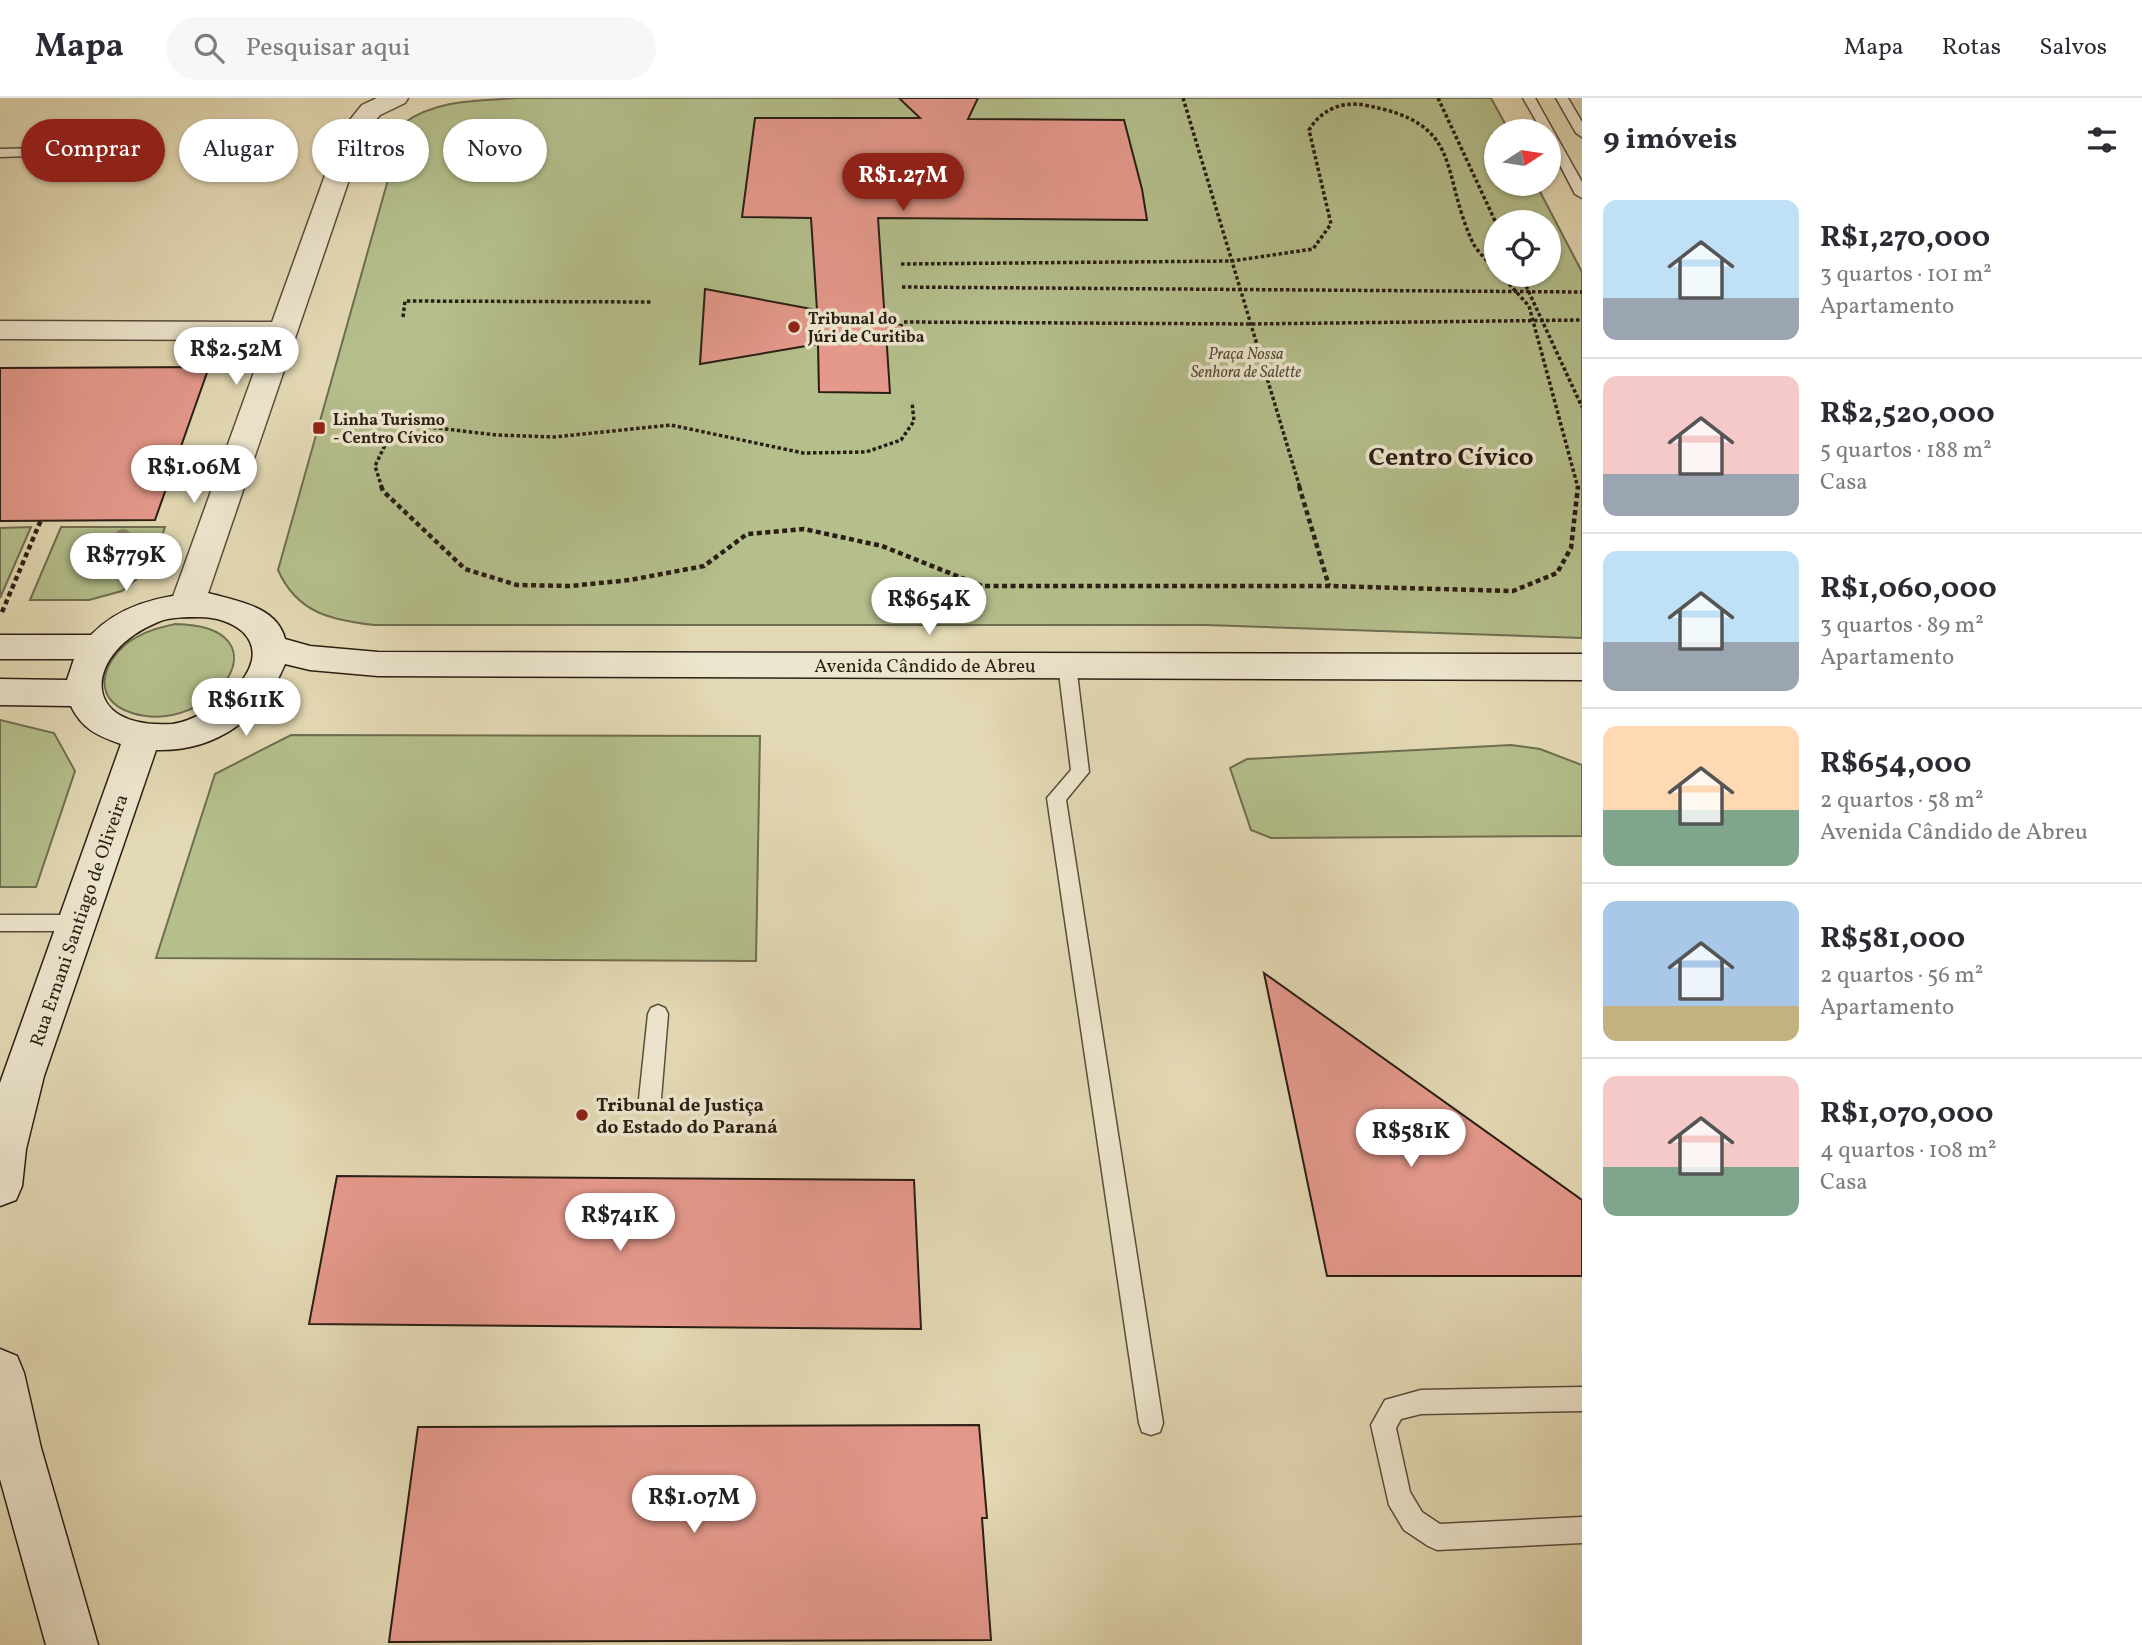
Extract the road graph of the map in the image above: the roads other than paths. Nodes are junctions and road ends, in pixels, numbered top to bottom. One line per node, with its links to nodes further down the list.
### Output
1 (1530, 98): 4 (lane)
2 (1562, 98): 5 (lane)
3 (386, 99): 13 (main road)
4 (1541, 119)
5 (1582, 133)
6 (21, 152): 7 (lane)
7 (0, 153)
8 (1561, 156): 9 (lane)
9 (1567, 167): 10 (lane); 11 (lane)
10 (1582, 170)
11 (1582, 194)
12 (0, 330): 13 (main road)
13 (283, 331): 14 (main road)
14 (187, 605): 16 (main road); 17 (main road)
15 (0, 647): 16 (main road)
16 (97, 647): 21 (main road)
17 (270, 648): 18 (main road, Avenida Cândido de Abreu); 22 (main road)
18 (1067, 665): 19 (main road, Avenida Cândido de Abreu); 32 (lane)
19 (1576, 669)
20 (0, 692): 21 (main road)
21 (82, 693): 22 (main road)
22 (142, 737): 24 (main road, Rua Ernani Santiago de Oliveira)
23 (0, 923): 24 (lane)
24 (76, 923): 26 (main road, Rua Ernani Santiago de Oliveira)
25 (658, 1014): 27 (lane)
26 (23, 1076): 28 (main road); 29 (main road, Rua Ernani Santiago de Oliveira)
27 (650, 1099)
28 (0, 1119)
29 (0, 1186)
30 (0, 1373): 33 (main road)
31 (1582, 1399): 34 (lane)
32 (1151, 1423)
33 (8, 1447): 35 (main road)
34 (1582, 1530)
35 (72, 1645)

